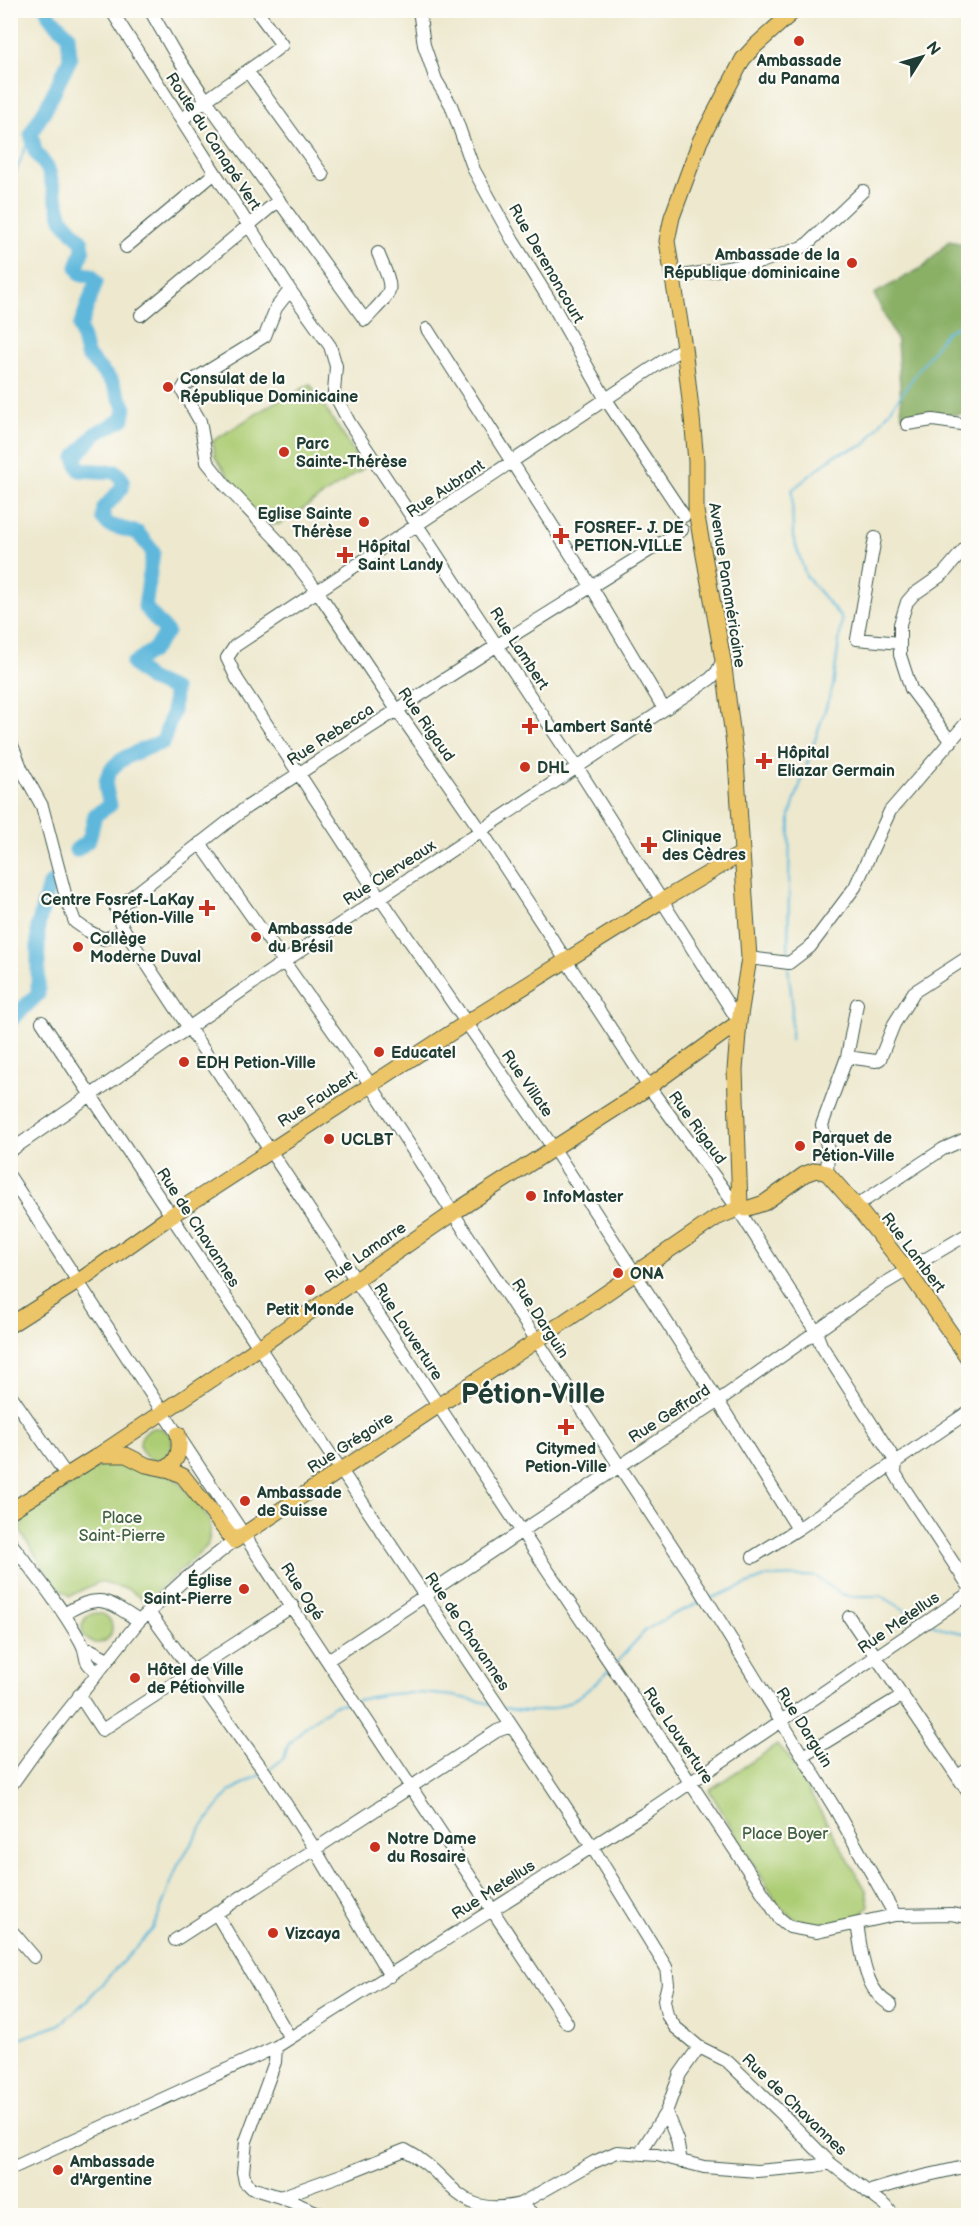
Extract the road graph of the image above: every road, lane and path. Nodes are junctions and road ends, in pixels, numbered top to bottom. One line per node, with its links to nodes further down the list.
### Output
1 (111, 10): 8 (street, Route du Canapé Vert)
2 (150, 10): 7 (street)
3 (256, 10): 6 (street)
4 (419, 10): 21 (street, Rue Derenoncourt)
5 (795, 10): 16 (main road, Avenue Panaméricaine)
6 (248, 72): 7 (street); 10 (street)
7 (206, 100): 8 (street); 12 (street)
8 (182, 120): 9 (street, Route du Canapé Vert)
9 (215, 173): 13 (street, Route du Canapé Vert); 14 (street)
10 (323, 175)
11 (863, 191): 16 (street)
12 (279, 200): 13 (street); 15 (street)
13 (248, 225): 17 (street, Route du Canapé Vert); 18 (street)
14 (126, 247)
15 (378, 253)
16 (672, 278): 20 (main road, Avenue Panaméricaine)
17 (290, 290): 26 (street, Rue Lambert); 32 (street, Rue Rigaud)
18 (141, 315)
19 (427, 329): 24 (street)
20 (684, 347): 21 (street, Rue Aubrant); 25 (main road, Avenue Panaméricaine)
21 (605, 398): 24 (street, Rue Aubrant); 25 (street, Rue Derenoncourt)
22 (907, 424): 23 (street)
23 (969, 424)
24 (512, 463): 26 (street, Rue Aubrant); 31 (street)
25 (690, 514): 27 (street); 28 (main road, Avenue Panaméricaine)
26 (418, 526): 32 (street, Rue Aubrant); 34 (street, Rue Lambert)
27 (682, 530): 28 (street); 31 (street, Rue Rebecca)
28 (700, 536): 36 (main road, Avenue Panaméricaine)
29 (875, 538): 33 (street)
30 (969, 545): 33 (street)
31 (591, 586): 34 (street, Rue Rebecca); 37 (street)
32 (318, 592): 35 (street, Rue Aubrant); 38 (street, Rue Rigaud)
33 (900, 643): 41 (street)
34 (496, 646): 38 (street, Rue Rebecca); 42 (street, Rue Lambert)
35 (227, 658): 43 (street, Rue Villate)
36 (723, 660): 37 (street, Rue Clerveaux); 46 (main road, Avenue Panaméricaine)
37 (664, 709): 42 (street, Rue Clerveaux)
38 (397, 710): 43 (street, Rue Rebecca); 44 (street, Rue Rigaud)
39 (969, 721): 41 (street)
40 (10, 740): 50 (street)
41 (951, 742): 51 (street)
42 (578, 767): 44 (street, Rue Clerveaux); 49 (street, Rue Lambert)
43 (299, 774): 45 (street, Rue Rebecca); 47 (street, Rue Villate)
44 (482, 832): 47 (street, Rue Clerveaux); 53 (street, Rue Rigaud)
45 (200, 843): 48 (street, Rue Rebecca); 54 (street, Rue Darguin)
46 (741, 854): 49 (main road, Rue Faubert); 51 (main road, Avenue Panaméricaine)
47 (380, 898): 54 (street, Rue Clerveaux); 58 (street, Rue Villate)
48 (126, 900): 50 (street, Rue Louverture)
49 (663, 900): 53 (main road, Rue Faubert); 57 (street, Rue Lambert)
50 (125, 931): 59 (street, Rue Louverture)
51 (749, 957): 57 (main road, Avenue Panaméricaine)
52 (969, 957): 60 (street)
53 (567, 961): 58 (main road, Rue Faubert); 62 (street, Rue Rigaud)
54 (284, 962): 59 (street, Rue Clerveaux); 61 (street, Rue Darguin)
55 (857, 1004): 60 (street)
56 (42, 1022): 63 (street, Rue de Chavannes)
57 (739, 1022): 62 (main road, Rue Lamarre); 71 (main road, Avenue Panaméricaine)
58 (466, 1023): 61 (main road, Rue Faubert); 65 (street, Rue Villate)
59 (188, 1028): 63 (street, Rue Clerveaux); 67 (street, Rue Louverture)
60 (847, 1057): 68 (street)
61 (371, 1085): 67 (main road, Rue Faubert); 72 (street, Rue Darguin)
62 (649, 1087): 65 (main road, Rue Lamarre); 71 (street, Rue Rigaud)
63 (91, 1094): 66 (street, Rue Clerveaux); 73 (street, Rue de Chavannes)
64 (969, 1137): 70 (street)
65 (554, 1149): 72 (main road, Rue Lamarre); 76 (street, Rue Villate)
66 (10, 1151)
67 (269, 1151): 73 (main road, Rue Faubert); 78 (street, Rue Louverture)
68 (826, 1173): 70 (main road, Rue Lambert); 71 (main road, Rue Grégoire)
69 (10, 1177): 77 (street, Rue Ogé)
70 (856, 1206): 75 (main road, Rue Lambert)
71 (740, 1209): 76 (main road, Rue Grégoire); 80 (street, Rue Rigaud)
72 (453, 1213): 78 (main road, Rue Lamarre); 81 (street, Rue Darguin)
73 (172, 1215): 77 (main road, Rue Faubert); 82 (street, Rue de Chavannes)
74 (969, 1234): 75 (street, Rue Geffrard)
75 (907, 1270): 80 (street, Rue Geffrard); 83 (main road, Rue Lambert)
76 (634, 1274): 81 (main road, Rue Grégoire); 85 (street, Rue Villate)
77 (79, 1281): 79 (main road, Rue Faubert); 87 (street, Rue Ogé)
78 (357, 1281): 82 (main road, Rue Lamarre); 86 (street, Rue Louverture)
79 (10, 1325)
80 (816, 1332): 85 (street, Rue Geffrard); 93 (street, Rue Rigaud)
81 (536, 1341): 86 (main road, Rue Grégoire); 94 (street, Rue Darguin)
82 (258, 1348): 87 (main road, Rue Lamarre); 96 (street, Rue de Chavannes)
83 (969, 1358)
84 (10, 1394): 97 (street)
85 (718, 1401): 94 (street, Rue Geffrard); 99 (street, Rue Villate)
86 (438, 1405): 96 (main road, Rue Grégoire); 100 (street, Rue Louverture)
87 (162, 1411): 89 (main road, Rue Lamarre); 90 (street, Rue Ogé)
88 (969, 1412): 93 (street)
89 (142, 1426): 91 (main road, Rue Lamarre); 92 (main road)
90 (178, 1434): 95 (main road); 101 (street, Rue Ogé)
91 (99, 1455): 92 (main road); 97 (main road, Rue Lamarre)
92 (135, 1459): 95 (main road)
93 (896, 1461): 99 (street); 104 (street, Rue Rigaud)
94 (619, 1466): 100 (street, Rue Geffrard); 120 (street, Rue Darguin)
95 (165, 1469): 101 (main road)
96 (340, 1470): 101 (main road, Rue Grégoire); 106 (street, Rue de Chavannes)
97 (67, 1476): 98 (main road, Rue Lamarre)
98 (10, 1511)
99 (798, 1529): 103 (street)
100 (522, 1532): 106 (street, Rue Geffrard); 124 (street, Rue Louverture)
101 (240, 1537): 107 (street, Rue Ogé); 108 (street, Rue Grégoire)
102 (10, 1542): 109 (street)
103 (753, 1557)
104 (969, 1585)
105 (969, 1594): 113 (street, Rue Metellus)
106 (424, 1596): 115 (street, Rue Geffrard); 121 (street, Rue de Chavannes)
107 (293, 1606): 115 (street, Rue Ogé); 116 (street)
108 (148, 1611): 111 (street, Rue Grégoire); 116 (street)
109 (64, 1614): 111 (street); 112 (street)
110 (849, 1617): 113 (street)
111 (139, 1621): 114 (street, Rue Grégoire)
112 (86, 1650): 114 (street); 117 (street)
113 (878, 1657): 119 (street); 120 (street, Rue Metellus)
114 (108, 1659): 117 (street, Rue Grégoire)
115 (328, 1660): 126 (street, Rue Ogé)
116 (191, 1670): 118 (street); 129 (street)
117 (98, 1672): 118 (street, Rue Grégoire)
118 (79, 1695): 125 (street, Rue Grégoire)
119 (903, 1695): 122 (street); 123 (street)
120 (782, 1721): 122 (street, Rue Darguin); 124 (street, Rue Metellus)
121 (511, 1726): 126 (street); 128 (street, Rue de Chavannes)
122 (803, 1756): 132 (street, Rue Darguin)
123 (963, 1772): 127 (street)
124 (692, 1782): 128 (street, Rue Metellus); 134 (street, Rue Louverture)
125 (10, 1787)
126 (411, 1787): 129 (street); 130 (street, Rue Ogé)
127 (969, 1792)
128 (591, 1845): 130 (street, Rue Metellus); 143 (street, Rue de Chavannes)
129 (315, 1849): 131 (street); 138 (street)
130 (492, 1910): 138 (street, Rue Metellus); 140 (street, Rue Ogé)
131 (216, 1913): 136 (street); 141 (street)
132 (895, 1915): 133 (street); 134 (street)
133 (969, 1917)
134 (857, 1924): 139 (street)
135 (10, 1929): 137 (street)
136 (175, 1940)
137 (34, 1957)
138 (390, 1976): 141 (street, Rue Metellus)
139 (891, 2005)
140 (567, 2024)
141 (291, 2038): 142 (street, Rue Metellus)
142 (276, 2047): 149 (street, Rue Metellus); 151 (street)
143 (699, 2047): 144 (street); 147 (street, Rue de Chavannes)
144 (666, 2112): 145 (street); 146 (street)
145 (640, 2153): 146 (street); 152 (street)
146 (681, 2162): 147 (street)
147 (830, 2163): 150 (street, Rue de Chavannes)
148 (969, 2166): 150 (street)
149 (10, 2169)
150 (867, 2192): 155 (street, Rue de Chavannes)
151 (280, 2197): 152 (street); 153 (street)
152 (520, 2204): 154 (street)
153 (326, 2216)
154 (536, 2216)
155 (894, 2216)

